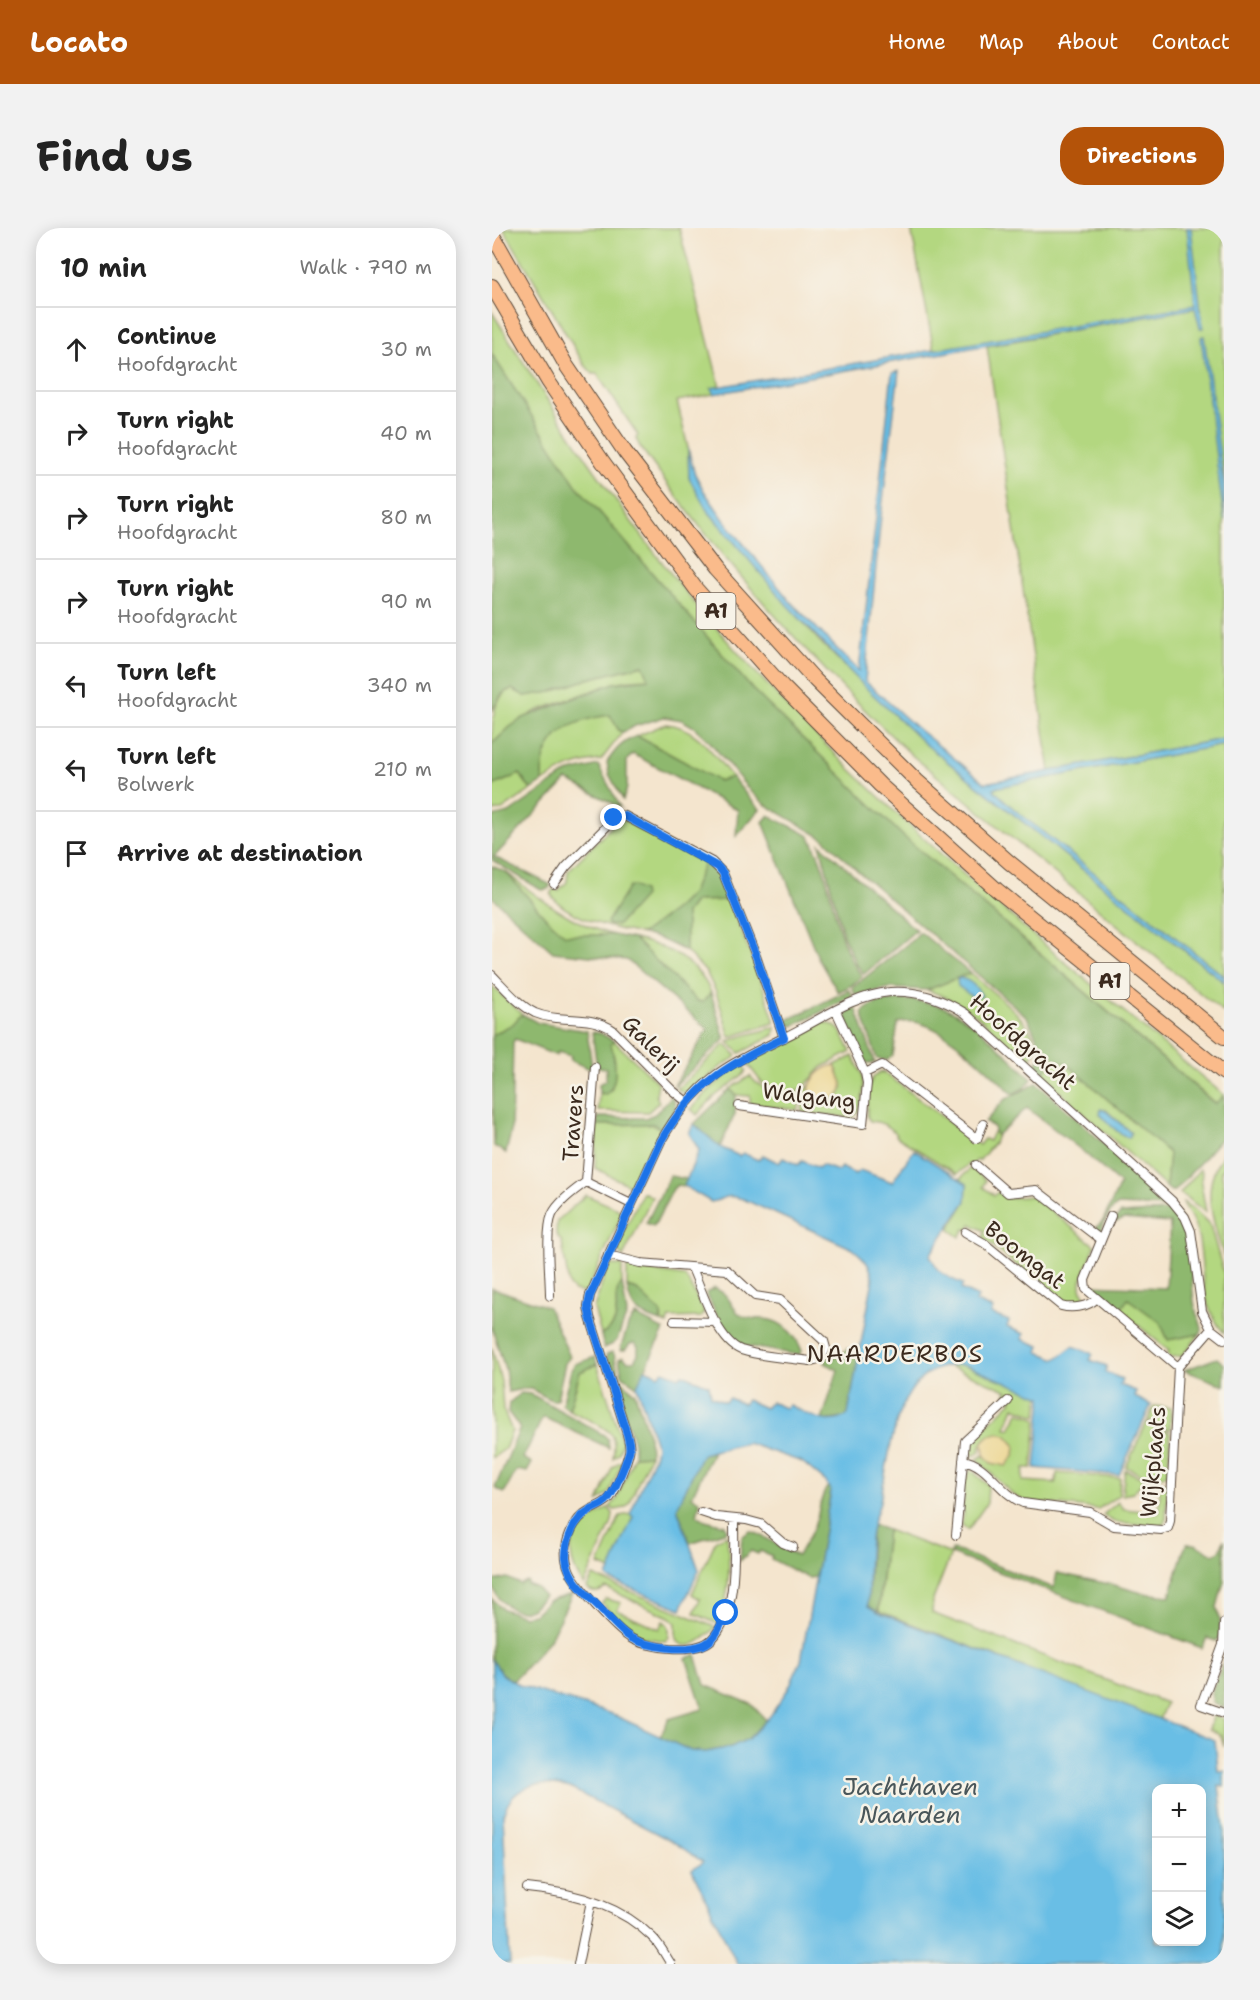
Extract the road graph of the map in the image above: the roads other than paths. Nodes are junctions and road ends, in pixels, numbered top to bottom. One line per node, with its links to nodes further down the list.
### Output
1 (492, 234): 6 (highway, A1)
2 (492, 286): 10 (highway, A1)
3 (555, 884): 7 (street)
4 (492, 975): 11 (street, Galerij)
5 (836, 1011): 7 (street, Hoofdgracht); 9 (street, Walgang); 26 (street, Hoofdgracht)
6 (1224, 1037)
7 (784, 1038): 11 (street, Hoofdgracht)
8 (595, 1067): 15 (street, Travers)
9 (865, 1073): 12 (street, Walgang); 13 (street, Walgang)
10 (1224, 1073)
11 (687, 1102): 16 (street, Hoofdgracht)
12 (739, 1106)
13 (983, 1124)
14 (976, 1166): 19 (street, Boomgat)
15 (586, 1182): 16 (street, Travers); 22 (street, Travers)
16 (631, 1204): 20 (street, Hoofdgracht)
17 (1111, 1216): 19 (street, Boomgat)
18 (965, 1232): 23 (street, Boomgat)
19 (1101, 1240): 23 (street, Boomgat)
20 (608, 1255): 21 (street); 32 (street, Hoofdgracht)
21 (692, 1268): 25 (street); 25 (street)
22 (550, 1296)
23 (1096, 1299): 28 (street)
24 (674, 1321): 25 (street)
25 (716, 1322)
26 (1211, 1329): 27 (street); 28 (street)
27 (1224, 1339)
28 (1179, 1367): 30 (street, Wijkplaats)
29 (1008, 1401): 30 (street)
30 (963, 1460): 33 (street)
31 (700, 1512): 32 (street)
32 (734, 1520): 34 (street)
33 (956, 1535)
34 (793, 1547)
35 (1224, 1623): 36 (street)
36 (1224, 1713)
37 (527, 1888): 38 (street)
38 (591, 1901): 39 (street); 40 (street)
39 (578, 1964)
40 (671, 1964)

